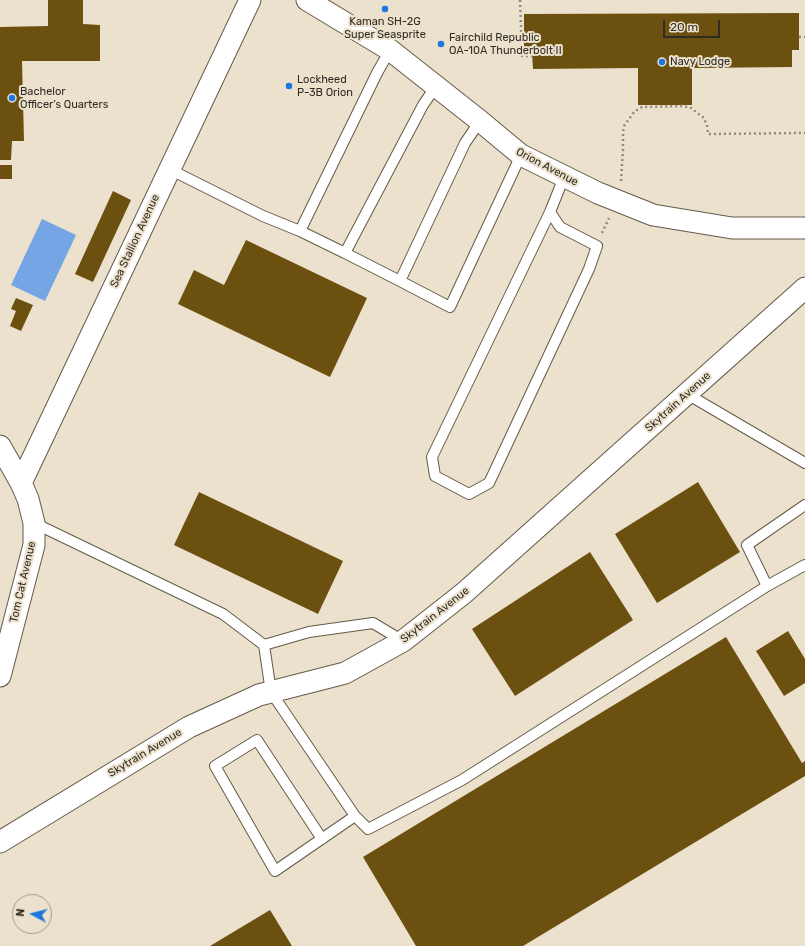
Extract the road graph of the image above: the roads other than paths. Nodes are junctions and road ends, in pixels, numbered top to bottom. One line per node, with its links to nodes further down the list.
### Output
1 (250, 0): 7 (street, Sea Stallion Avenue)
2 (307, 0): 3 (street, Orion Avenue)
3 (390, 50): 4 (street, Orion Avenue); 11 (lane)
4 (436, 86): 5 (street, Orion Avenue); 12 (lane)
5 (480, 121): 6 (street, Orion Avenue); 13 (lane)
6 (521, 155): 8 (street, Orion Avenue); 13 (lane)
7 (169, 169): 11 (lane); 18 (street, Sea Stallion Avenue)
8 (564, 177): 9 (lane); 10 (street, Orion Avenue)
9 (550, 212): 9 (lane)
10 (805, 228)
11 (300, 230): 12 (lane)
12 (345, 253): 13 (lane)
13 (400, 281)
14 (805, 288): 15 (street, Skytrain Avenue)
15 (687, 394): 17 (lane); 23 (street, Skytrain Avenue)
16 (0, 446): 18 (street, Tom Cat Avenue)
17 (805, 463)
18 (21, 483): 20 (street, Tom Cat Avenue)
19 (805, 504): 22 (lane)
20 (34, 523): 24 (lane); 25 (street, Tom Cat Avenue)
21 (805, 565): 22 (lane)
22 (767, 586): 27 (lane)
23 (403, 641): 24 (lane); 26 (street, Skytrain Avenue)
24 (264, 645): 26 (lane)
25 (0, 676)
26 (271, 692): 27 (lane); 29 (street, Skytrain Avenue)
27 (355, 816): 28 (lane)
28 (322, 839): 28 (lane)
29 (0, 842)

